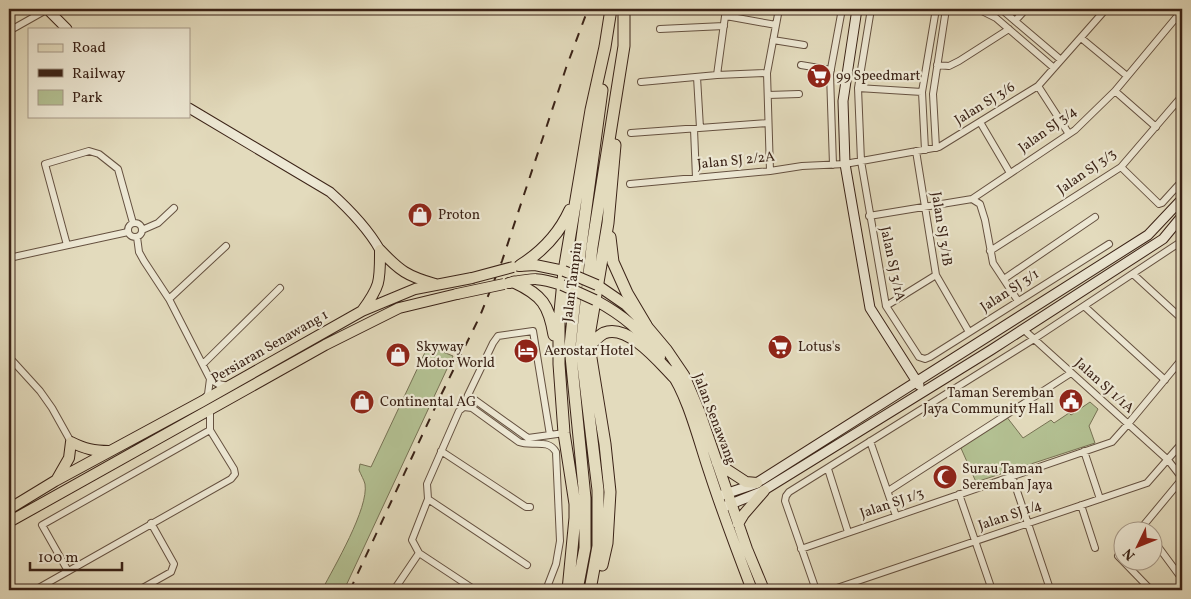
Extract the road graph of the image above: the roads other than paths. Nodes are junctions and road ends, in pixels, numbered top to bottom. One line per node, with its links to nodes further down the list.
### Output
1 (48, 9): 20 (street); 23 (street)
2 (611, 9): 64 (highway); 172 (highway, Jalan Tampin)
3 (624, 9): 27 (highway, Jalan Tampin)
4 (726, 9): 16 (street)
5 (779, 9): 18 (street)
6 (842, 9): 32 (street)
7 (857, 9): 56 (street)
8 (870, 9): 39 (street, Jalan SJ 3/1A)
9 (936, 9): 41 (street)
10 (946, 9): 30 (street)
11 (978, 9): 22 (street)
12 (1001, 9): 17 (street)
13 (1026, 9): 17 (street)
14 (1102, 10): 24 (street, Jalan SJ 3/6)
15 (1179, 12): 35 (street, Jalan SJ 3/4)
16 (726, 16): 18 (street); 19 (street)
17 (1015, 21): 28 (street)
18 (776, 25): 25 (street)
19 (724, 26): 21 (street); 34 (street)
20 (66, 28)
21 (660, 29)
22 (1008, 29): 30 (street); 31 (street)
23 (9, 31)
24 (1081, 38): 28 (street, Jalan SJ 3/6); 35 (street)
25 (773, 40): 26 (street); 33 (street)
26 (804, 45)
27 (624, 46): 73 (highway); 173 (highway, Jalan Tampin)
28 (1061, 60): 31 (street, Jalan SJ 3/6)
29 (802, 65): 32 (street)
30 (938, 66): 52 (street)
31 (1054, 68): 38 (street, Jalan SJ 3/6)
32 (831, 70): 57 (street)
33 (767, 74): 34 (street); 43 (street)
34 (717, 75): 36 (street)
35 (1127, 76): 40 (street, Jalan SJ 3/4)
36 (697, 77): 37 (street); 49 (street)
37 (641, 82)
38 (1038, 86): 46 (street, Jalan SJ 3/6); 51 (street)
39 (858, 88): 41 (street); 55 (street, Jalan SJ 3/1A)
40 (1115, 91): 48 (street); 51 (street, Jalan SJ 3/4)
41 (922, 92): 53 (street)
42 (799, 94): 43 (street)
43 (768, 95): 47 (street)
44 (1182, 96): 48 (street, Jalan SJ 3/3)
45 (190, 109): 81 (street)
46 (980, 122): 52 (street, Jalan SJ 3/6); 60 (street)
47 (768, 123): 49 (street); 59 (street)
48 (1156, 127): 58 (street, Jalan SJ 3/3)
49 (697, 129): 50 (street); 61 (street)
50 (630, 134)
51 (1069, 134): 60 (street, Jalan SJ 3/4)
52 (936, 148): 53 (street, Jalan SJ 3/6)
53 (925, 150): 54 (street, Jalan SJ 3/6)
54 (916, 151): 55 (street, Jalan SJ 3/6); 68 (street, Jalan SJ 3/1B)
55 (861, 161): 56 (street, Jalan SJ 3/6); 69 (street, Jalan SJ 3/1A)
56 (845, 164): 57 (street, Jalan SJ 2/2A); 116 (street)
57 (833, 165): 59 (street, Jalan SJ 2/2A)
58 (1121, 167): 62 (street); 82 (street, Jalan SJ 3/3)
59 (770, 171): 61 (street, Jalan SJ 2/2A)
60 (1010, 172): 65 (street, Jalan SJ 3/4)
61 (696, 178): 63 (street, Jalan SJ 2/2A)
62 (1182, 181)
63 (630, 184)
64 (578, 191): 84 (highway); 85 (highway)
65 (972, 199): 68 (street, Jalan SJ 3/4); 82 (street)
66 (1182, 199): 101 (street)
67 (174, 208): 74 (street)
68 (926, 208): 69 (street, Jalan SJ 3/4); 87 (street, Jalan SJ 3/1B)
69 (869, 216): 97 (street, Jalan SJ 3/1A)
70 (1182, 216): 103 (street)
71 (1095, 218): 88 (street)
72 (133, 223): 74 (street); 75 (street); 79 (street)
73 (608, 223): 92 (highway); 102 (highway)
74 (142, 230): 76 (street)
75 (128, 232): 76 (street); 79 (street)
76 (137, 237): 94 (street)
77 (1181, 243): 86 (street)
78 (1109, 244): 96 (street, Jalan SJ 3/1)
79 (67, 245): 83 (street)
80 (226, 246): 94 (street)
81 (380, 250): 90 (main road); 99 (main road)
82 (990, 251): 88 (street)
83 (9, 258)
84 (517, 266): 85 (main road, Persiaran Senawang 1); 90 (main road, Persiaran Senawang 1, bridge)
85 (564, 271): 91 (highway); 92 (main road, Persiaran Senawang 1, bridge)
86 (1133, 274): 98 (street); 100 (street)
87 (936, 275): 97 (street); 104 (street, Jalan SJ 3/1B)
88 (1004, 279): 96 (street)
89 (509, 283): 91 (main road, Persiaran Senawang 1); 111 (highway); 122 (main road, Persiaran Senawang 1, bridge)
90 (437, 285): 99 (main road, Persiaran Senawang 1)
91 (562, 285): 95 (main road, Jalan Senawang, bridge); 111 (highway)
92 (597, 285): 95 (highway); 102 (main road, Jalan Senawang)
93 (280, 288): 110 (street)
94 (169, 300): 110 (street)
95 (595, 300): 106 (highway); 113 (main road, Jalan Senawang)
96 (1018, 301): 104 (street, Jalan SJ 3/1)
97 (886, 306): 108 (street, Jalan SJ 3/1A)
98 (1084, 306): 105 (street); 115 (street)
99 (362, 312): 117 (main road, Persiaran Senawang 1)
100 (1182, 319)
101 (1008, 324): 103 (street); 116 (street)
102 (646, 325): 134 (main road, Jalan Senawang)
103 (1023, 329): 105 (street, Jalan SJ 1/1A); 118 (street)
104 (969, 332): 108 (street, Jalan SJ 3/1)
105 (1034, 339): 112 (street, Jalan SJ 1/1A); 128 (street)
106 (589, 346): 113 (highway); 173 (highway)
107 (9, 357): 127 (street)
108 (925, 359)
109 (1182, 360): 115 (street, Jalan SJ 1/3)
110 (203, 364): 114 (street)
111 (559, 364): 125 (highway)
112 (1071, 373): 123 (street, Jalan SJ 1/1A); 140 (street)
113 (674, 378): 142 (main road, Jalan Senawang)
114 (210, 379): 117 (street); 120 (street)
115 (1165, 380): 123 (street, Jalan SJ 1/3)
116 (917, 382): 118 (street); 139 (street)
117 (231, 386): 120 (main road, Persiaran Senawang 1)
118 (923, 392): 139 (street)
119 (468, 395): 121 (street); 126 (street); 126 (street)
120 (201, 402): 130 (main road, Persiaran Senawang 1)
121 (464, 407): 131 (street); 170 (street)
122 (210, 410): 124 (street); 150 (main road, Persiaran Senawang 1)
123 (1128, 424): 132 (street, Jalan SJ 1/3); 133 (street, Jalan SJ 1/1A)
124 (210, 430): 152 (street); 162 (street)
125 (564, 433): 126 (street); 171 (highway)
126 (550, 435)
127 (71, 442): 130 (main road); 138 (main road)
128 (870, 442): 135 (street); 140 (street)
129 (1182, 444): 133 (street, Jalan SJ 1/4)
130 (110, 451): 138 (main road, Persiaran Senawang 1)
131 (441, 451): 143 (street); 147 (street)
132 (1084, 451): 136 (street, Jalan SJ 1/3); 144 (street)
133 (1168, 460): 137 (street, Jalan SJ 1/1A); 144 (street, Jalan SJ 1/4)
134 (717, 463): 139 (main road); 142 (main road, Jalan Senawang)
135 (828, 469): 155 (street); 158 (street)
136 (1012, 476): 141 (street, Jalan SJ 1/3); 153 (street)
137 (1182, 479): 151 (street)
138 (55, 481): 148 (main road, Persiaran Senawang 1)
139 (760, 487): 142 (street); 146 (street); 154 (main road)
140 (888, 491): 149 (street)
141 (959, 494): 149 (street, Jalan SJ 1/3); 156 (street)
142 (722, 495): 146 (main road, Jalan Senawang)
143 (428, 499): 159 (street); 161 (street)
144 (1100, 499): 145 (street, Jalan SJ 1/4)
145 (1081, 505): 153 (street, Jalan SJ 1/4); 157 (street)
146 (726, 506): 154 (main road, Jalan Senawang); 174 (main road, Jalan Senawang)
147 (530, 507)
148 (9, 509)
149 (896, 516): 155 (street, Jalan SJ 1/3)
150 (9, 522)
151 (1148, 522)
152 (151, 523): 162 (street); 168 (street)
153 (1028, 523): 156 (street, Jalan SJ 1/4); 165 (street)
154 (738, 524): 175 (main road, Jalan Senawang)
155 (848, 532): 158 (street, Jalan SJ 1/3)
156 (975, 541): 177 (street, Jalan SJ 1/4); 178 (street)
157 (1095, 548)
158 (800, 549): 176 (street)
159 (419, 553): 166 (street); 169 (street)
160 (1164, 555): 164 (street)
161 (527, 565)
162 (68, 571): 167 (street)
163 (1134, 572): 179 (street)
164 (1182, 579)
165 (1049, 586)
166 (472, 589)
167 (35, 590)
168 (138, 590)
169 (394, 590)
170 (546, 590)
171 (568, 590)
172 (577, 590)
173 (591, 590)
174 (752, 590)
175 (764, 590)
176 (816, 590)
177 (831, 590)
178 (992, 590)
179 (1151, 590)

